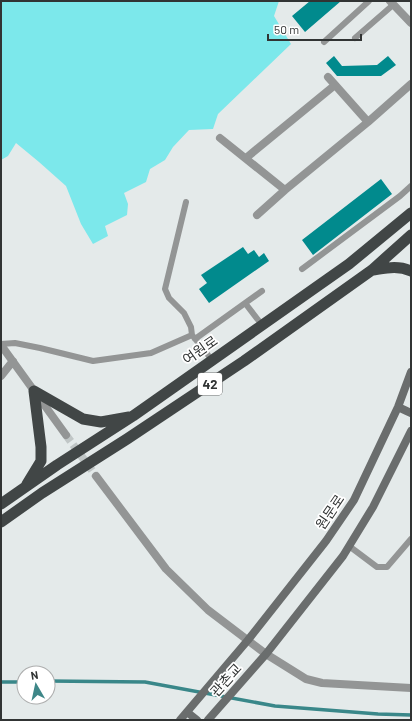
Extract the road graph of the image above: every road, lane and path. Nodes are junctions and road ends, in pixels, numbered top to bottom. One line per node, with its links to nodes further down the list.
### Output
1 (369, 1): 5 (lane)
2 (392, 3): 3 (street); 4 (lane)
3 (411, 23)
4 (355, 38)
5 (324, 42)
6 (328, 77): 8 (street)
7 (411, 84): 9 (street)
8 (335, 85): 9 (street); 11 (street)
9 (368, 122): 13 (street)
10 (220, 138): 11 (street)
11 (246, 158): 13 (street)
12 (411, 186): 18 (lane)
13 (285, 190): 16 (street)
14 (186, 202): 24 (lane)
15 (411, 213): 23 (highway, 여원로 / 42)
16 (257, 215)
17 (411, 234): 19 (highway, 42)
18 (302, 269)
19 (372, 270): 20 (highway); 39 (highway, 42)
20 (411, 271)
21 (262, 291): 22 (lane)
22 (245, 303): 23 (lane); 24 (lane)
23 (262, 325): 26 (highway, 여원로 / 42)
24 (193, 337): 25 (lane); 26 (lane)
25 (1, 344): 27 (street)
26 (212, 360): 33 (highway, 여원로 / 42)
27 (13, 361): 29 (street); 30 (street)
28 (411, 372): 31 (main road, 원문로)
29 (1, 376)
30 (34, 391): 33 (highway); 35 (street); 37 (highway)
31 (398, 407): 32 (main road); 42 (main road, 원문로)
32 (411, 413)
33 (133, 416): 37 (highway, 여원로 / 42)
34 (411, 431): 41 (main road)
35 (66, 435)
36 (96, 476): 42 (street)
37 (24, 488): 38 (highway, 여원로 / 42)
38 (1, 504)
39 (1, 522)
40 (411, 538): 41 (lane)
41 (349, 546): 44 (main road)
42 (248, 640): 43 (main road, 원문로); 44 (street)
43 (241, 648): 46 (main road, 관촌교)
44 (266, 654): 45 (street); 47 (main road, 관촌교)
45 (411, 688)
46 (187, 712): 48 (main road); 49 (main road)
47 (210, 717)
48 (180, 720)
49 (196, 720)

